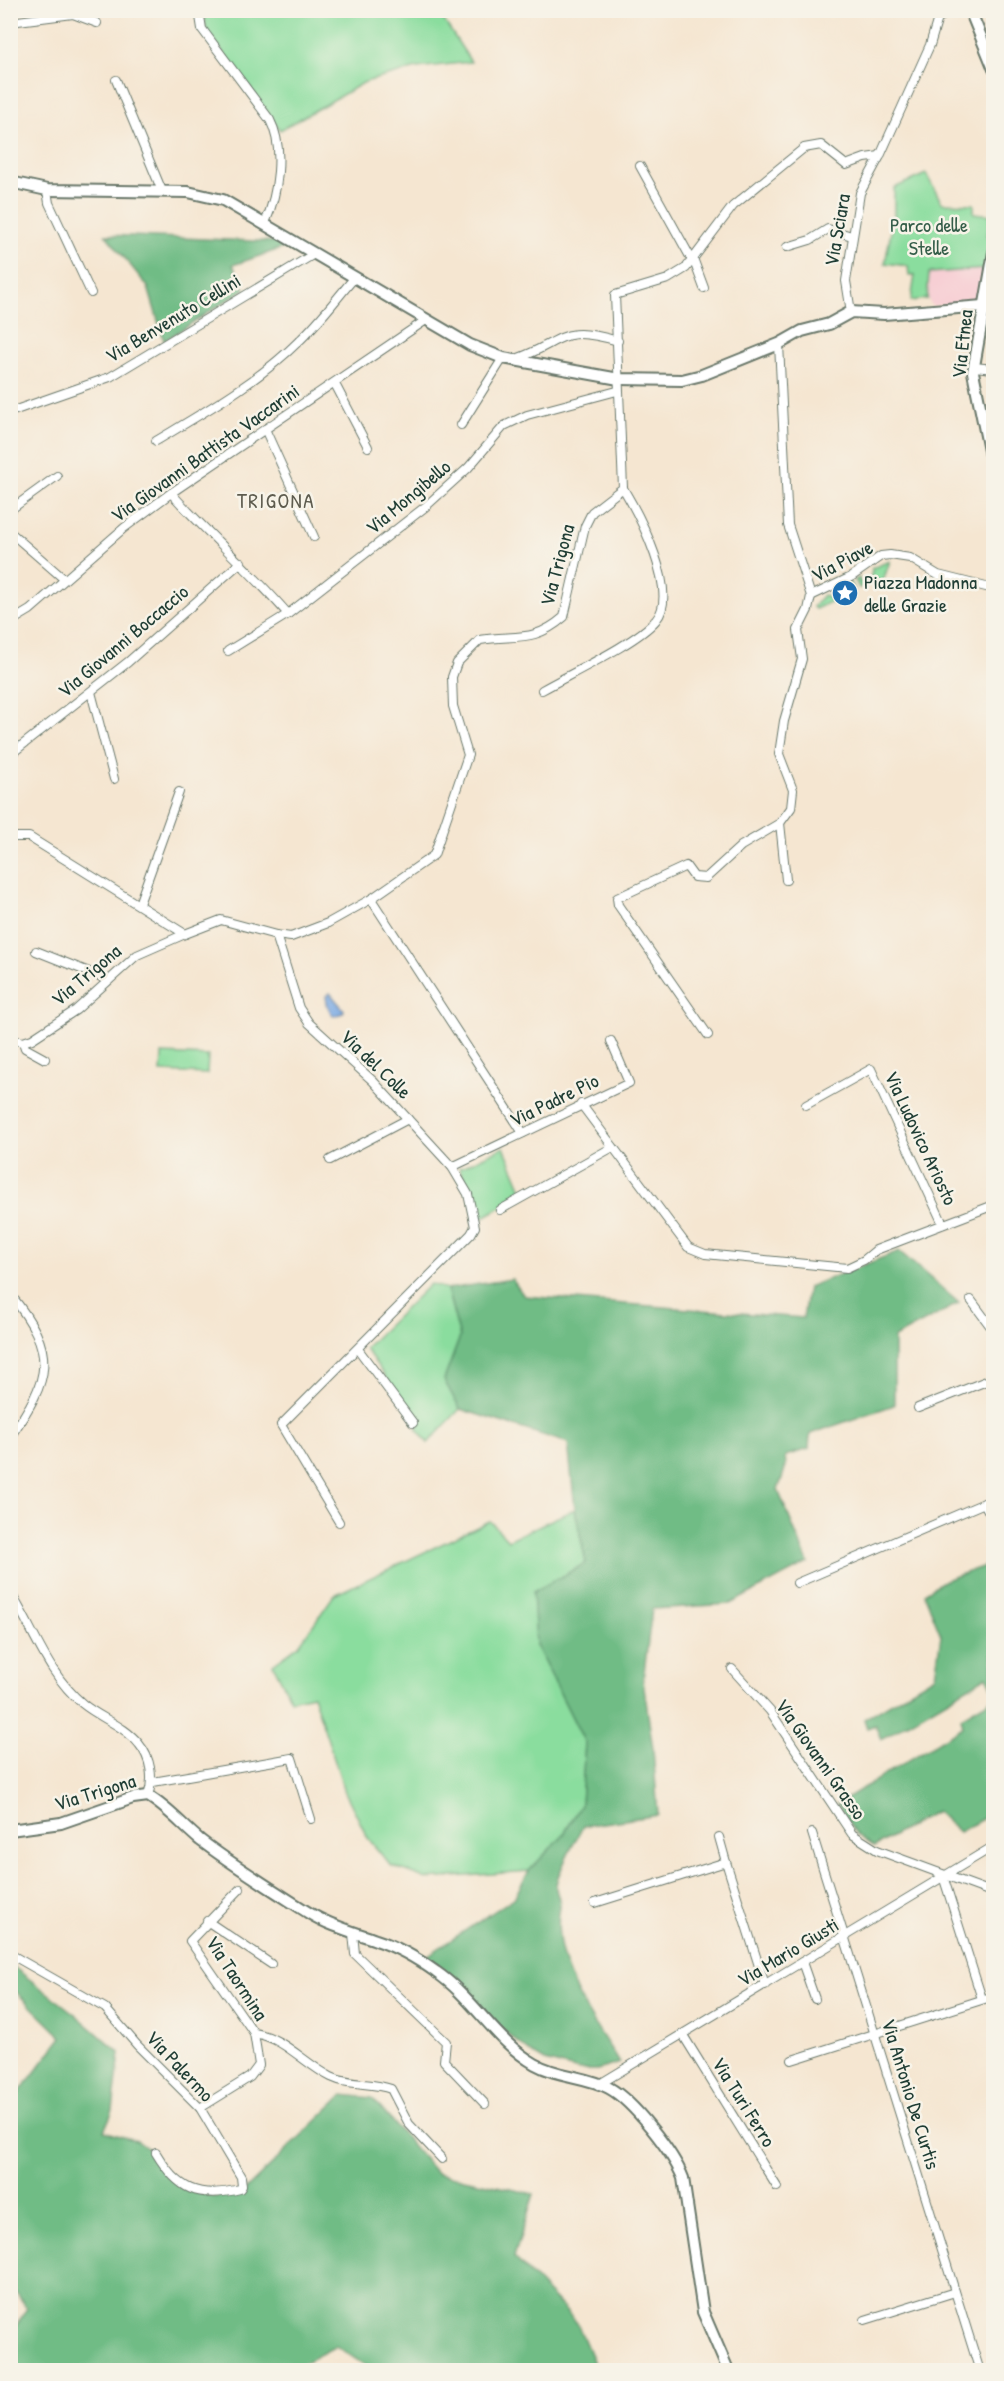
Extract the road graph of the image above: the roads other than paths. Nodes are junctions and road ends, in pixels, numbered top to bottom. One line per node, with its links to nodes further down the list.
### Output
1 (199, 10): 15 (street)
2 (954, 10): 10 (street, Via Sciara)
3 (986, 10): 4 (street); 5 (street)
4 (972, 13): 8 (street)
5 (993, 15)
6 (10, 22): 7 (street)
7 (97, 23)
8 (993, 69)
9 (116, 80): 14 (street)
10 (880, 156): 16 (street, Via Sciara); 20 (street)
11 (640, 166): 20 (street)
12 (10, 182): 13 (street)
13 (47, 190): 14 (street); 24 (street)
14 (162, 191): 15 (street)
15 (265, 223): 19 (street)
16 (852, 236): 17 (street); 26 (street, Via Sciara)
17 (787, 247)
18 (993, 252): 21 (street, Via Etnea)
19 (314, 254): 22 (street); 36 (street, Via Benvenuto Cellini)
20 (693, 262): 23 (street); 28 (street)
21 (992, 270): 25 (street, Via Etnea)
22 (355, 278): 27 (street); 39 (street)
23 (704, 288)
24 (91, 293)
25 (983, 306): 26 (street); 31 (street, Via Etnea)
26 (851, 312): 29 (street)
27 (426, 320): 30 (street); 34 (street, Via Giovanni Battista Vaccarini)
28 (618, 341): 30 (street); 33 (street)
29 (779, 344): 33 (street); 51 (street, Via Piave)
30 (508, 359): 33 (street); 37 (street)
31 (974, 367): 32 (street); 41 (street, Via Etnea)
32 (993, 369)
33 (619, 379): 35 (street)
34 (335, 384): 38 (street, Via Giovanni Battista Vaccarini); 40 (street)
35 (617, 391): 43 (street); 52 (street, Via Mongibello)
36 (10, 412)
37 (461, 425)
38 (265, 429): 44 (street, Via Giovanni Battista Vaccarini); 47 (street)
39 (156, 441)
40 (368, 447)
41 (993, 475)
42 (57, 476): 45 (street)
43 (623, 488): 55 (street); 63 (street, Via Trigona)
44 (171, 493): 48 (street); 49 (street, Via Giovanni Battista Vaccarini)
45 (10, 510)
46 (10, 532): 49 (street)
47 (314, 537)
48 (241, 562): 52 (street); 56 (street, Via Giovanni Boccaccio)
49 (64, 579): 53 (street, Via Giovanni Battista Vaccarini)
50 (993, 589): 51 (street, Via Piave)
51 (811, 596): 60 (street)
52 (288, 614): 54 (street, Via Mongibello)
53 (10, 622)
54 (228, 651)
55 (542, 690)
56 (91, 692): 57 (street, Via Giovanni Boccaccio); 58 (street)
57 (16, 750)
58 (114, 779)
59 (179, 792): 64 (street)
60 (780, 823): 62 (street); 69 (street)
61 (10, 837): 64 (street)
62 (786, 880)
63 (371, 899): 66 (street, Via Trigona); 77 (street)
64 (139, 904): 65 (street)
65 (185, 934): 66 (street); 68 (street, Via Trigona)
66 (276, 935): 76 (street, Via del Colle)
67 (36, 951): 68 (street)
68 (109, 980): 72 (street, Via Trigona)
69 (708, 1035)
70 (10, 1039): 72 (street)
71 (611, 1041): 74 (street, Via Padre Pio)
72 (24, 1042): 73 (street)
73 (45, 1059)
74 (581, 1104): 77 (street, Via Padre Pio); 78 (street)
75 (806, 1105): 83 (street, Via Ludovico Ariosto)
76 (408, 1119): 79 (street); 80 (street, Via del Colle)
77 (523, 1133): 80 (street, Via Padre Pio)
78 (613, 1147): 82 (street); 83 (street)
79 (330, 1160)
80 (452, 1167): 87 (street, Via del Colle)
81 (993, 1205): 83 (street)
82 (500, 1210)
83 (943, 1224)
84 (10, 1294): 91 (street)
85 (971, 1300): 86 (street)
86 (993, 1331)
87 (358, 1349): 90 (street); 95 (street, Via del Colle)
88 (993, 1378): 89 (street)
89 (918, 1408)
90 (413, 1424)
91 (10, 1437)
92 (993, 1499): 93 (street)
93 (984, 1503): 94 (street); 96 (street)
94 (993, 1521)
95 (339, 1522)
96 (797, 1583)
97 (10, 1592): 99 (street, Via Trigona)
98 (732, 1669): 107 (street, Via Giovanni Grasso)
99 (153, 1782): 100 (street, Via Trigona); 101 (street)
100 (148, 1796): 102 (street, Via Trigona); 112 (street)
101 (311, 1819)
102 (10, 1830)
103 (812, 1833): 113 (street, Via Antonio De Curtis)
104 (719, 1837): 106 (street)
105 (993, 1846): 107 (street, Via Mario Giusti)
106 (726, 1862): 110 (street); 117 (street)
107 (943, 1876): 109 (street, Via Giovanni Grasso); 113 (street, Via Mario Giusti); 120 (street)
108 (240, 1888): 111 (street, Via Taormina)
109 (993, 1893)
110 (595, 1903)
111 (207, 1921): 116 (street); 121 (street, Via Taormina)
112 (353, 1933): 125 (street); 126 (street)
113 (844, 1937): 115 (street, Via Mario Giusti); 123 (street, Via Antonio De Curtis)
114 (10, 1954): 127 (street, Via Palermo)
115 (802, 1962): 117 (street, Via Mario Giusti); 119 (street)
116 (271, 1964)
117 (765, 1985): 122 (street, Via Mario Giusti)
118 (993, 1996): 120 (street)
119 (815, 1999)
120 (982, 1999): 123 (street)
121 (254, 2033): 127 (street, Via Taormina); 129 (street)
122 (683, 2035): 125 (street, Via Mario Giusti); 130 (street, Via Turi Ferro)
123 (875, 2035): 124 (street); 131 (street, Via Antonio De Curtis)
124 (792, 2060)
125 (598, 2085): 134 (street)
126 (485, 2104)
127 (200, 2108): 128 (street, Via Palermo)
128 (156, 2153)
129 (442, 2159)
130 (777, 2187)
131 (955, 2292): 132 (street); 133 (street, Via Antonio De Curtis)
132 (866, 2320)
133 (978, 2365)
134 (728, 2370)

